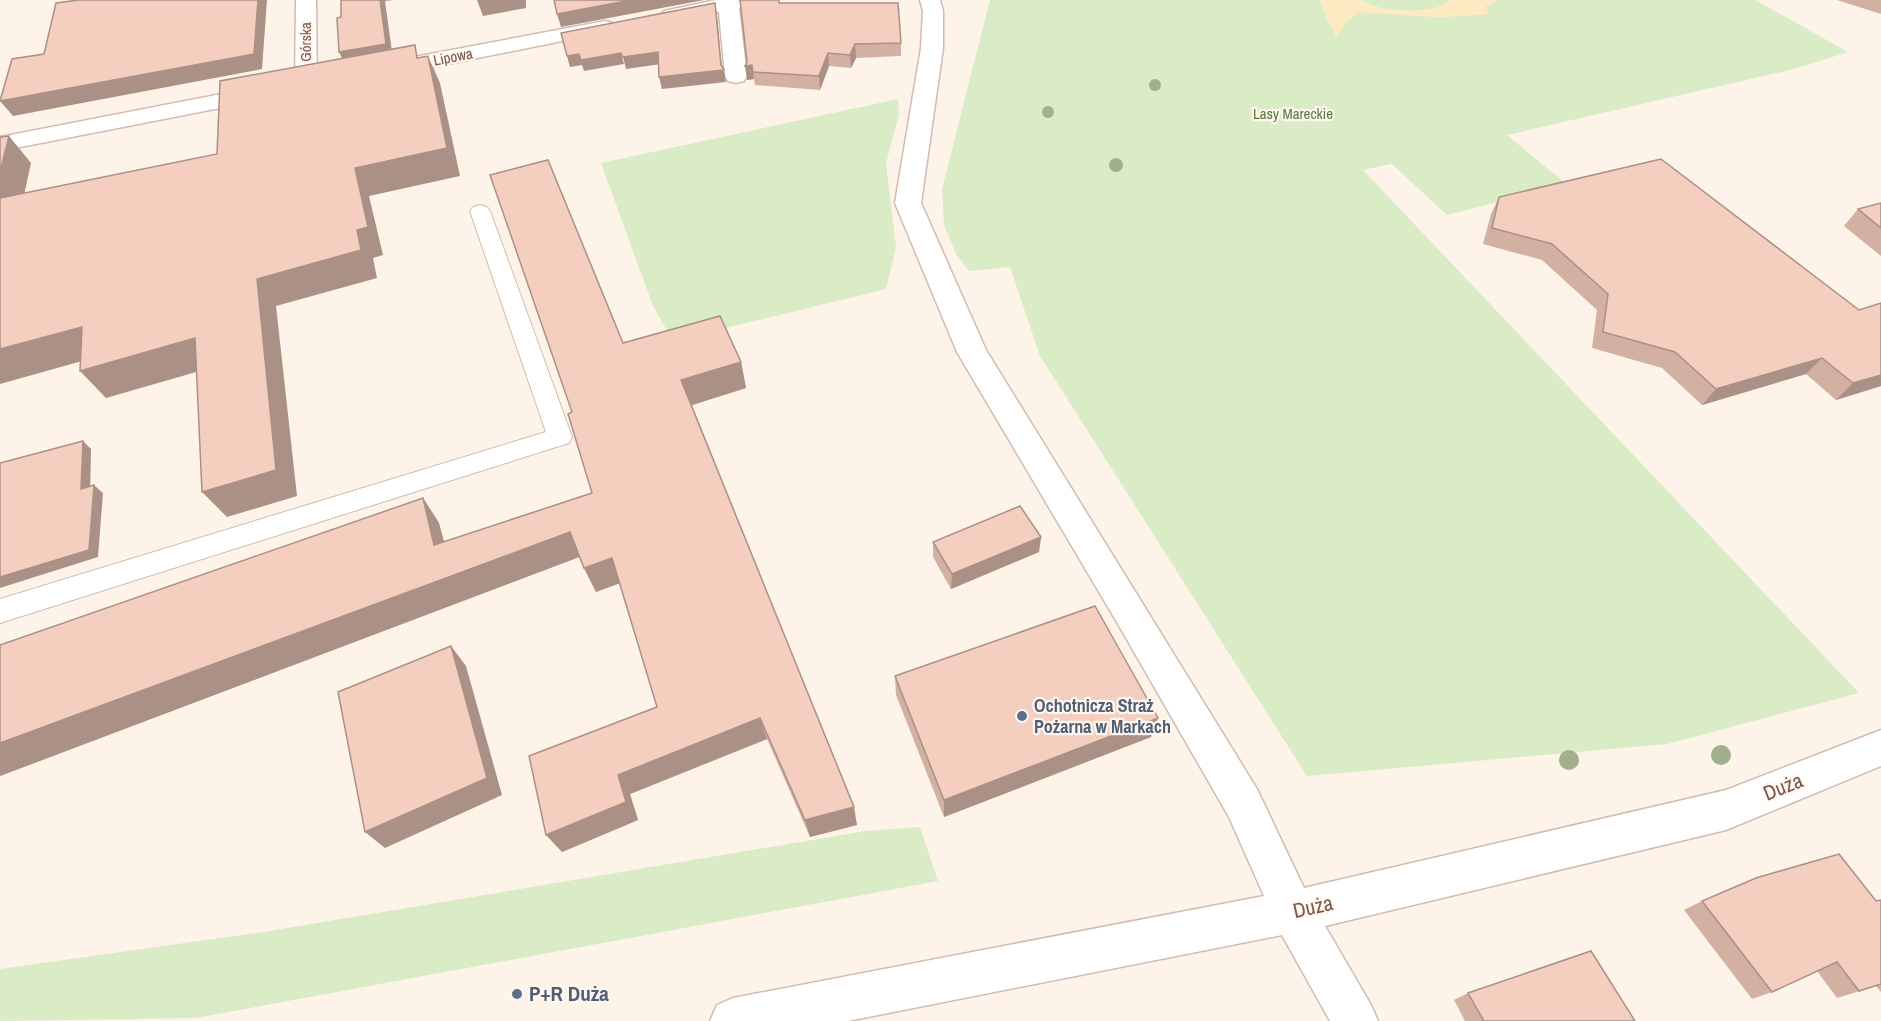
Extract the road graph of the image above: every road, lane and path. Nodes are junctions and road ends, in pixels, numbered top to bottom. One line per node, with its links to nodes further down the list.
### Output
1 (306, 0): 9 (street, Górska)
2 (930, 0): 14 (street)
3 (735, 1): 4 (street); 7 (street)
4 (647, 20)
5 (623, 24): 6 (street, Lipowa)
6 (364, 74)
7 (736, 76)
8 (329, 80): 9 (street)
9 (306, 85): 10 (street)
10 (0, 144)
11 (480, 210): 12 (lane)
12 (0, 611)
13 (1881, 748): 14 (street, Duża)
14 (1293, 912): 15 (street, Duża); 16 (street)
15 (733, 1021)
16 (1355, 1021)

